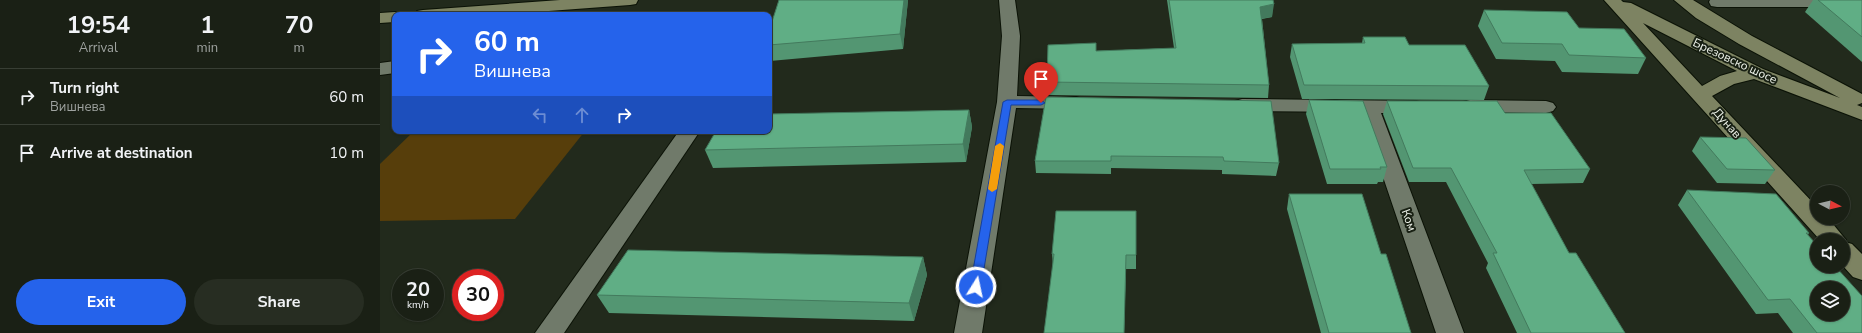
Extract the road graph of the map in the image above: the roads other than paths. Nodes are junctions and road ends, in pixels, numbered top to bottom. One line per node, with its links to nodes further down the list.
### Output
1 (630, 0): 7 (main road)
2 (1007, 0): 14 (street)
3 (1612, 0): 12 (main road, Брезовско шосе); 13 (main road, Дунав)
4 (1682, 0): 15 (main road, Брезовско шосе)
5 (1717, 2): 6 (street)
6 (1862, 2)
7 (464, 12)
8 (392, 17): 9 (main road)
9 (380, 18)
10 (392, 67): 11 (street)
11 (380, 69)
12 (1756, 73): 13 (main road); 22 (main road, Брезовско шосе)
13 (1701, 95): 24 (main road, Дунав)
14 (1007, 102): 16 (street); 28 (street)
15 (1862, 102)
16 (1097, 104)
17 (1225, 105): 20 (street)
18 (1432, 106): 20 (street)
19 (1455, 106): 21 (street)
20 (1369, 107): 29 (street, Ком)
21 (1546, 107)
22 (1862, 114)
23 (688, 134): 27 (street)
24 (1828, 233)
25 (1850, 257): 26 (main road)
26 (1862, 270)
27 (549, 333)
28 (968, 333)
29 (1450, 333)

